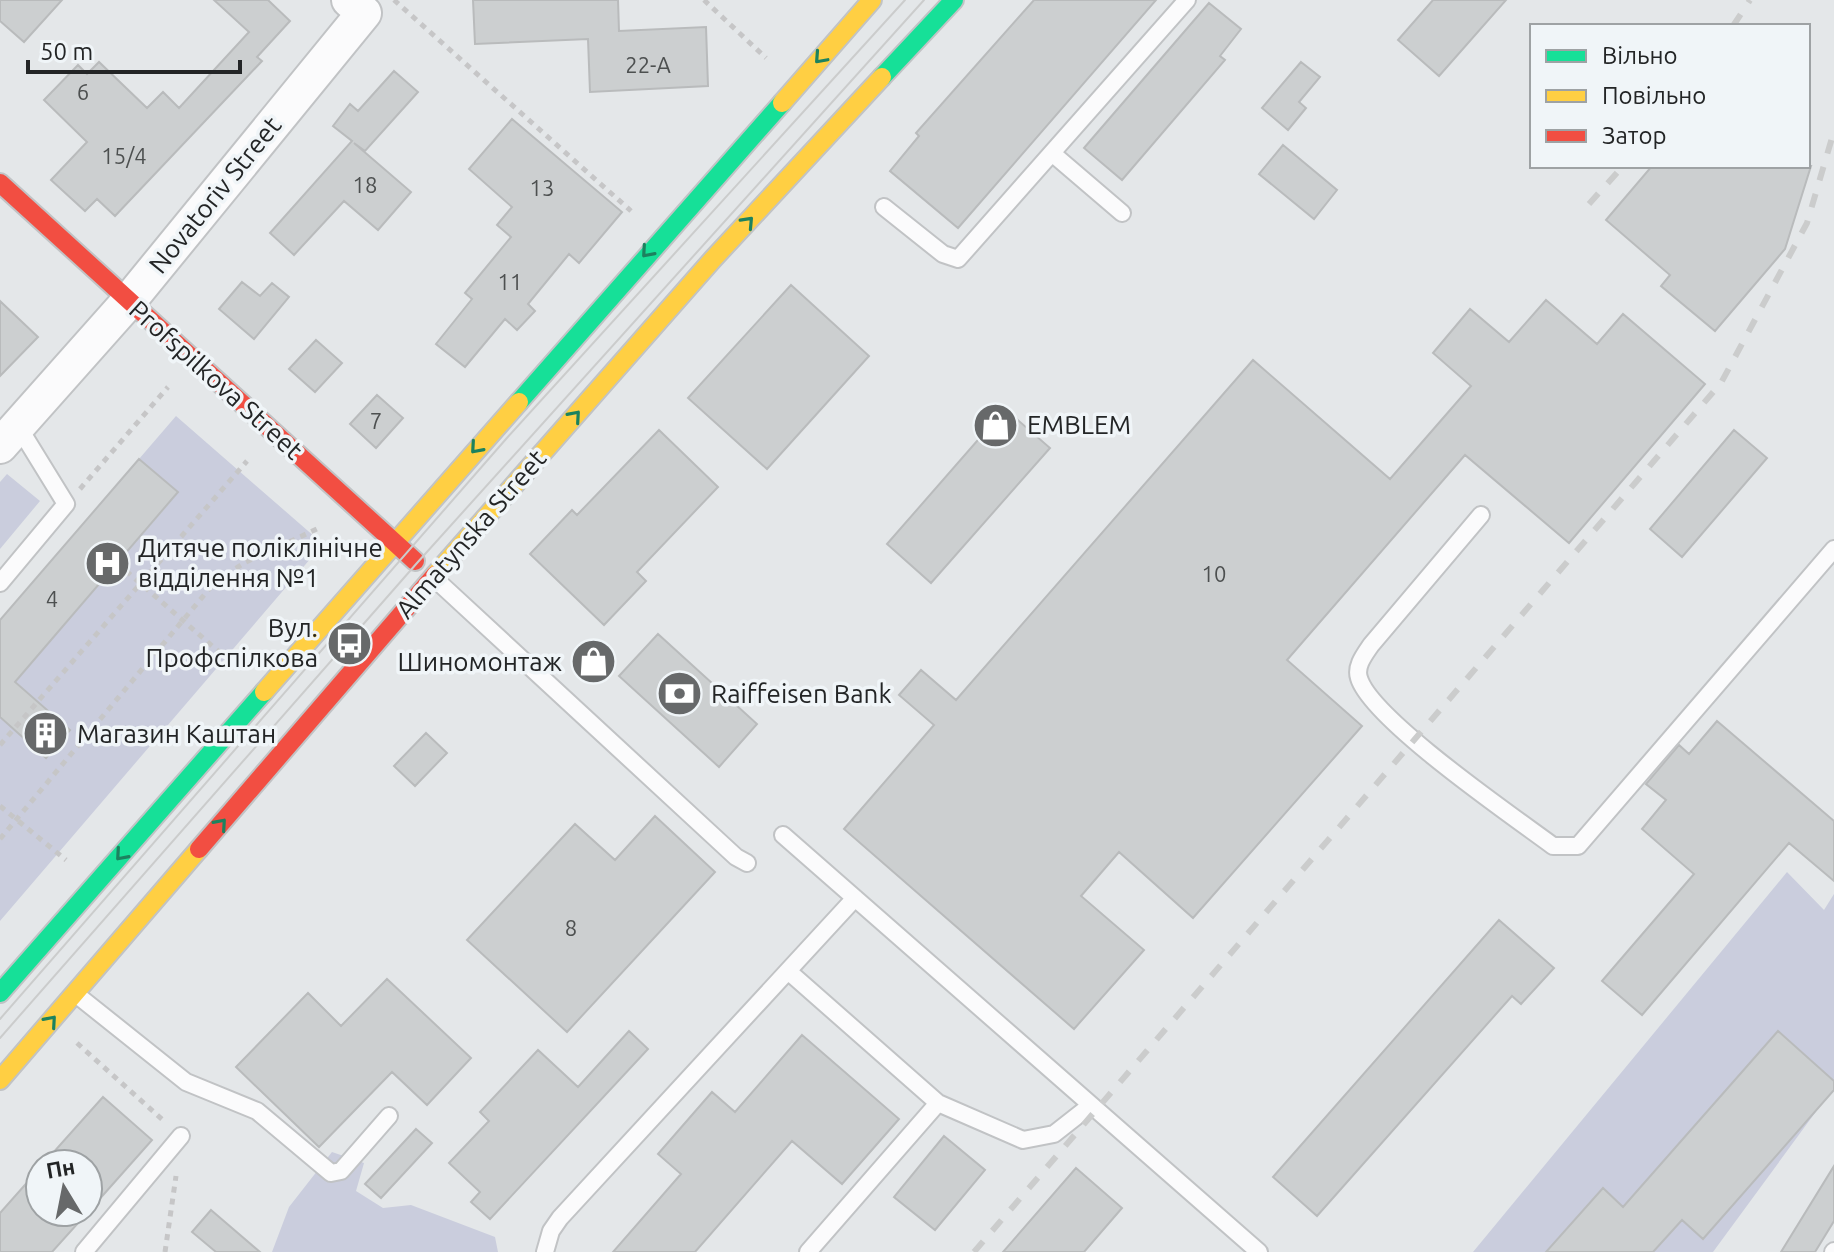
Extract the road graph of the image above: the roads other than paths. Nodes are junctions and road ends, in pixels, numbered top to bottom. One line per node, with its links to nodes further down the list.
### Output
1 (872, 0): 12 (street, Almatynska Street, one-way to 12)
2 (954, 0): 14 (street, Almatynska Street, one-way to 2)
3 (1187, 0): 5 (lane)
4 (369, 4): 9 (street, Novatoriv Street)
5 (1053, 154): 7 (lane); 8 (lane)
6 (0, 183): 9 (street, Profspilkova Street)
7 (884, 207)
8 (1122, 213)
9 (128, 302): 10 (street, Novatoriv Street); 12 (street, Profspilkova Street)
10 (9, 436): 15 (lane)
11 (1481, 515): 13 (lane)
12 (394, 542): 14 (street, Profspilkova Street); 20 (street, Almatynska Street, one-way to 20)
13 (1834, 549)
14 (433, 577): 17 (lane); 21 (street, Almatynska Street, one-way to 14)
15 (0, 583)
16 (783, 835): 18 (lane)
17 (747, 863)
18 (855, 898): 19 (lane); 24 (lane)
19 (788, 971): 23 (lane); 28 (lane)
20 (0, 993)
21 (75, 994): 22 (street, Almatynska Street, one-way to 21); 25 (lane)
22 (0, 1080)
23 (938, 1103): 24 (lane); 29 (lane)
24 (1091, 1105): 30 (lane)
25 (389, 1116)
26 (181, 1136): 27 (lane)
27 (84, 1252)
28 (545, 1252)
29 (808, 1252)
30 (1259, 1252)

